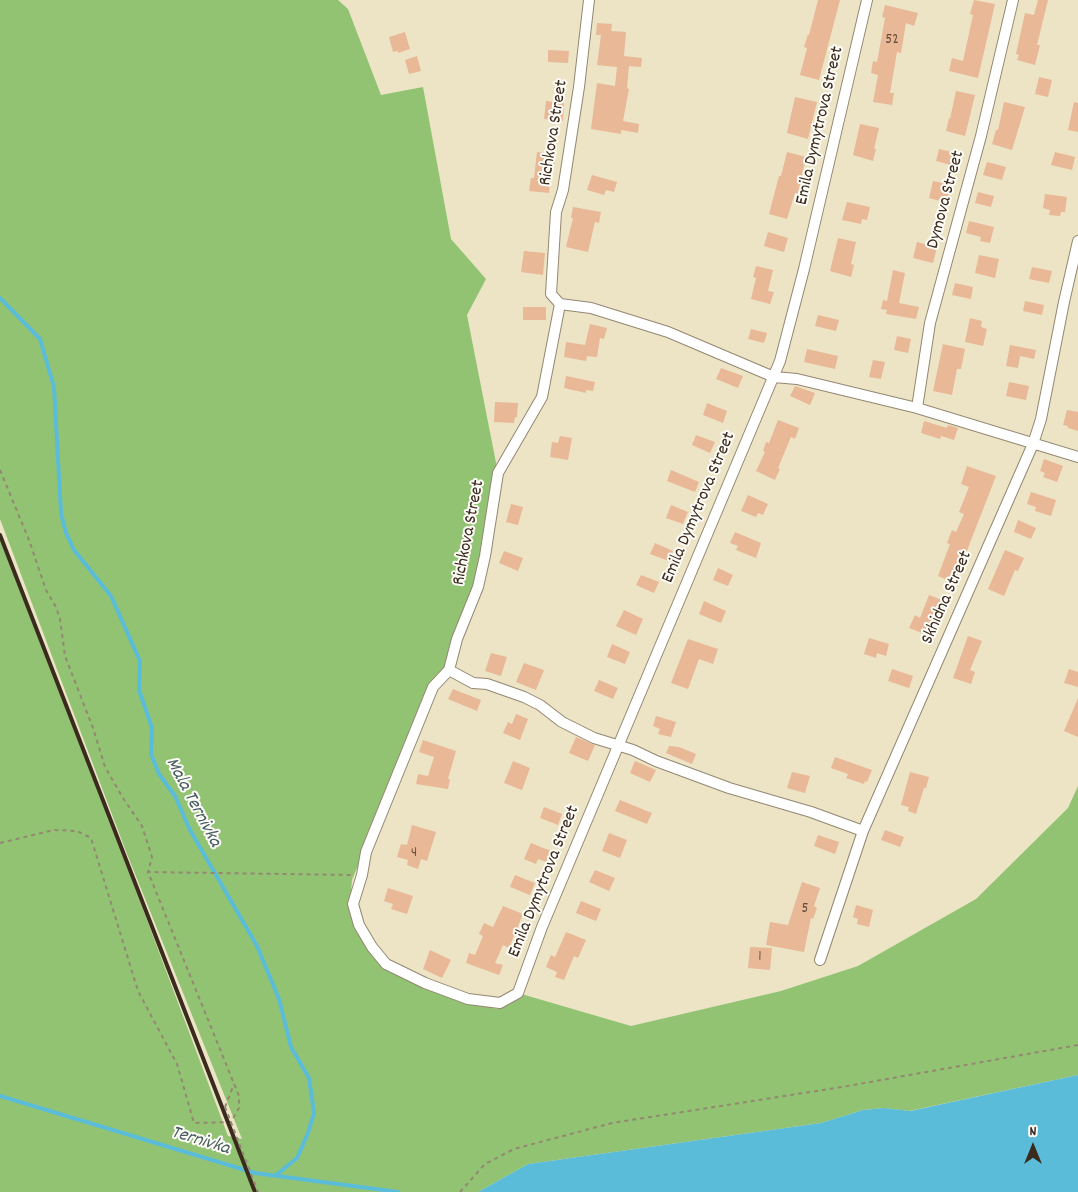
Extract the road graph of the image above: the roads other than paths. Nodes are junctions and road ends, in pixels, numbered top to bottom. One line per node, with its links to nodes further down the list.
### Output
1 (589, 0): 5 (street, Richkova Street)
2 (867, 0): 6 (street, Emila Dymytrova Street)
3 (1013, 0): 7 (street, Dymova Street)
4 (1078, 241): 8 (street, Skhidna Street)
5 (560, 304): 6 (street); 10 (street, Richkova Street)
6 (774, 377): 7 (street); 11 (street, Emila Dymytrova Street)
7 (917, 408): 8 (street)
8 (1033, 444): 9 (street); 12 (street, Skhidna Street)
9 (1078, 457)
10 (449, 670): 11 (street); 14 (street, Richkova Street)
11 (619, 745): 12 (street); 14 (street, Emila Dymytrova Street)
12 (863, 831): 13 (street, Skhidna Street)
13 (820, 960)
14 (500, 1003)

